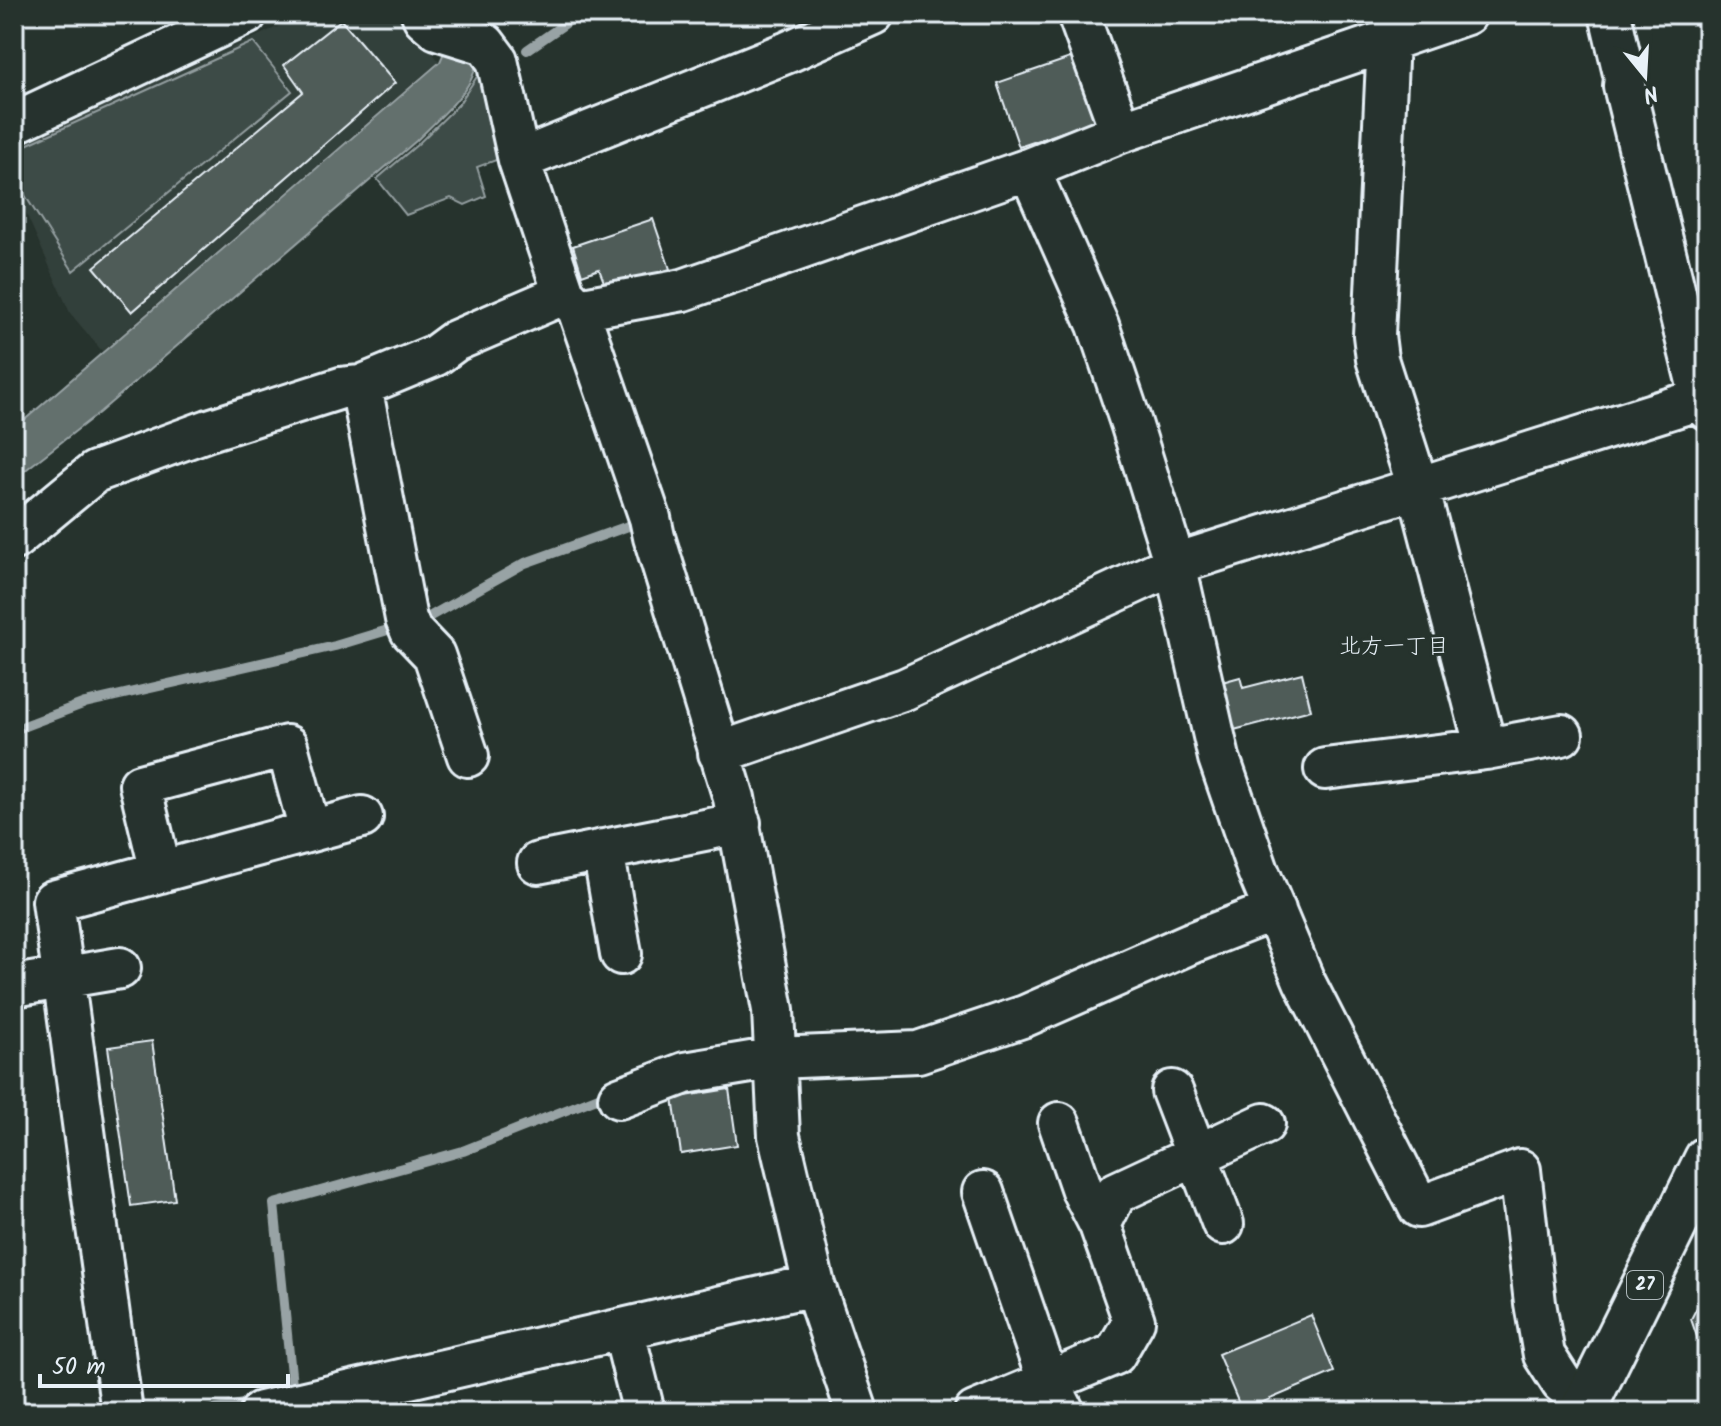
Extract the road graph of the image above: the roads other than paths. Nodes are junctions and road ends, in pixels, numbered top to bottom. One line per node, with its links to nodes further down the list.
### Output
1 (246, 14): 9 (street)
2 (873, 14): 11 (street)
3 (1078, 14): 10 (street)
4 (1466, 14): 8 (street)
5 (1610, 14): 15 (street)
6 (430, 22): 7 (street)
7 (484, 33): 11 (street)
8 (1388, 40): 10 (street); 16 (street)
9 (14, 123)
10 (1121, 132): 12 (street)
11 (519, 160): 13 (street)
12 (1029, 169): 13 (street); 18 (street)
13 (571, 302): 14 (street); 21 (street)
14 (361, 386): 17 (street); 22 (street)
15 (1705, 401): 16 (street)
16 (1418, 487): 18 (street); 20 (street)
17 (14, 539)
18 (1175, 564): 21 (street); 30 (street)
19 (1562, 735): 20 (street)
20 (1486, 749): 23 (street)
21 (719, 753): 25 (street)
22 (468, 756)
23 (1325, 769)
24 (362, 817): 26 (street)
25 (740, 823): 27 (street); 35 (street)
26 (310, 831): 29 (street); 29 (street)
27 (603, 850): 28 (street); 31 (street)
28 (538, 863)
29 (161, 872): 33 (street)
30 (1275, 910): 35 (street); 49 (street)
31 (621, 954)
32 (120, 968): 33 (street)
33 (63, 979): 34 (street); 50 (street)
34 (14, 986)
35 (775, 1058): 37 (street); 45 (street)
36 (1172, 1091): 40 (street)
37 (619, 1098)
38 (1059, 1123): 44 (street)
39 (1264, 1124): 40 (street)
40 (1195, 1156): 43 (street); 44 (street)
41 (1707, 1159): 49 (main road, 27)
42 (983, 1192): 47 (street)
43 (1223, 1224)
44 (1100, 1225): 47 (street)
45 (814, 1285): 46 (street); 53 (street)
46 (623, 1329): 48 (street); 52 (street)
47 (1056, 1397): 54 (street)
48 (382, 1399): 51 (street)
49 (1584, 1408)
50 (122, 1412)
51 (261, 1412)
52 (644, 1412)
53 (857, 1412)
54 (975, 1412)

